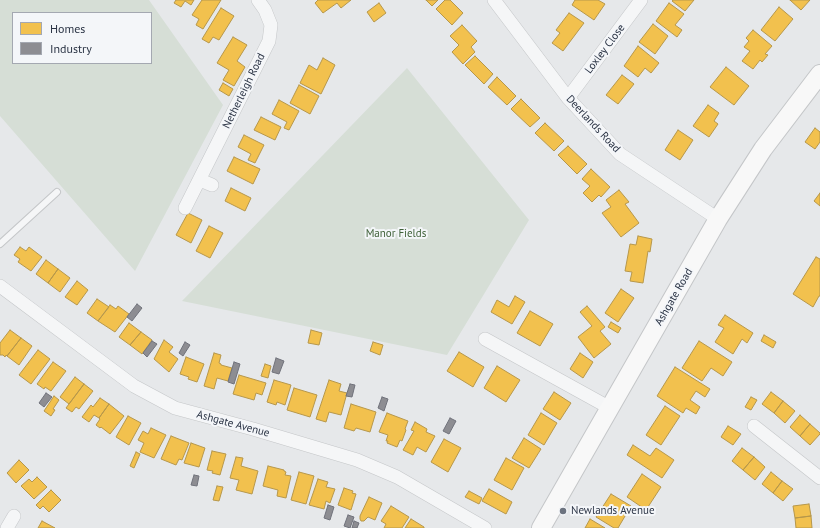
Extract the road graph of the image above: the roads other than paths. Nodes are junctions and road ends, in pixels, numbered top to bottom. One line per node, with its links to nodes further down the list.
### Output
1 (258, 0): 7 (street, Netherleigh Road)
2 (494, 0): 5 (street, Deerlands Road)
3 (641, 0): 5 (street, Loxley Close)
4 (820, 74): 8 (street, Ashgate Road)
5 (568, 98): 8 (street, Deerlands Road)
6 (57, 192): 9 (lane)
7 (185, 208)
8 (718, 220): 12 (street, Ashgate Road)
9 (0, 244)
10 (0, 286): 17 (street, Ashgate Avenue)
11 (485, 339): 12 (street)
12 (610, 408): 18 (street, Ashgate Road)
13 (754, 426): 14 (street)
14 (820, 478)
15 (14, 516): 16 (street)
16 (7, 528)
17 (486, 528)
18 (541, 528)

